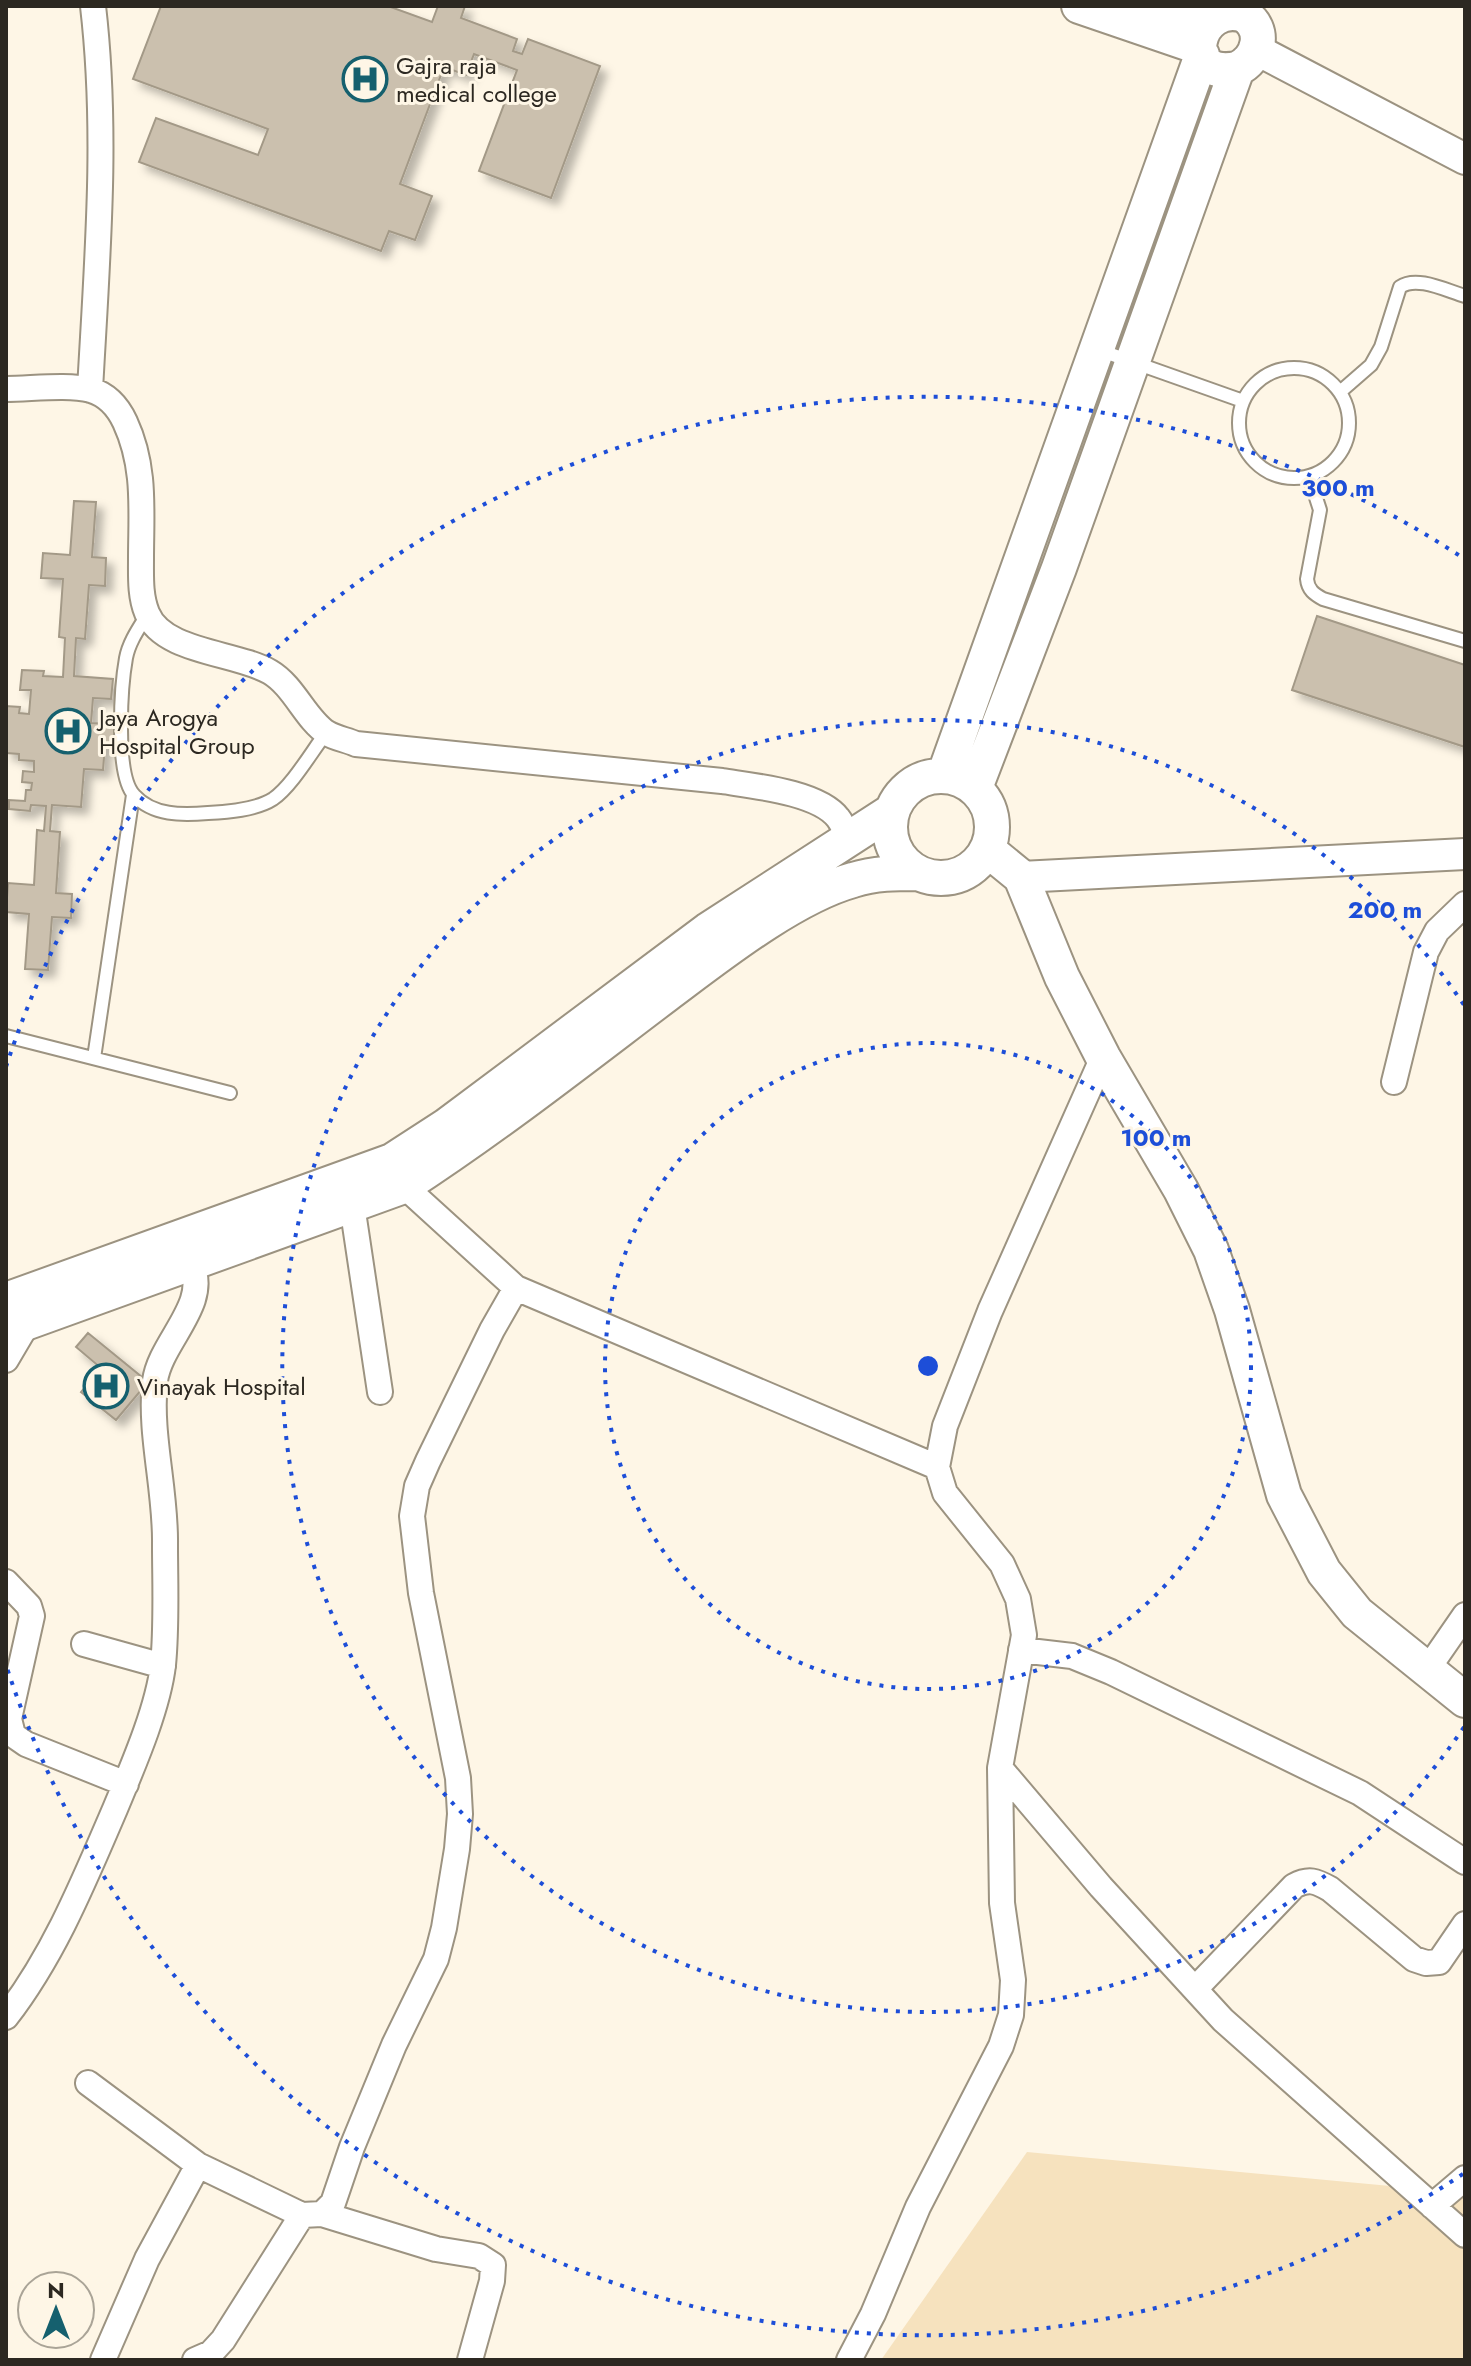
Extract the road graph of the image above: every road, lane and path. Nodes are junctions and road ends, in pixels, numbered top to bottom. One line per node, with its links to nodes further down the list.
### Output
1 (93, 6): 11 (street)
2 (1079, 6): 4 (main road)
3 (1151, 6): 4 (main road)
4 (1206, 29): 5 (main road); 5 (main road); 8 (main road)
5 (1253, 38): 6 (street); 9 (main road)
6 (1465, 159)
7 (1465, 296): 12 (lane)
8 (1096, 349): 9 (lane); 18 (main road)
9 (1132, 362): 13 (lane); 18 (main road)
10 (6, 389): 11 (street)
11 (90, 390): 15 (street)
12 (1340, 392): 13 (lane); 14 (lane)
13 (1243, 401): 14 (lane)
14 (1309, 476): 16 (lane)
15 (147, 615): 17 (street); 19 (lane)
16 (1465, 641)
17 (326, 733): 19 (lane); 21 (street)
18 (960, 782): 20 (main road); 22 (main road)
19 (133, 795): 29 (lane)
20 (892, 811): 21 (main road); 24 (main road)
21 (849, 841): 32 (main road)
22 (988, 850): 24 (main road); 25 (main road)
23 (1465, 854): 25 (street)
24 (919, 873): 32 (main road)
25 (1021, 877): 28 (main road)
26 (1465, 904): 30 (street)
27 (6, 1036): 29 (lane)
28 (1103, 1057): 39 (street); 45 (main road)
29 (94, 1058): 31 (lane)
30 (1394, 1082)
31 (230, 1093)
32 (398, 1173): 33 (main road); 35 (street); 36 (main road)
33 (352, 1205): 34 (main road); 38 (street)
34 (191, 1265): 36 (main road); 44 (street)
35 (516, 1288): 39 (street); 57 (street)
36 (14, 1317): 37 (street)
37 (6, 1360)
38 (380, 1392)
39 (937, 1467): 43 (street)
40 (8, 1593): 48 (street)
41 (1465, 1615): 45 (street)
42 (84, 1644): 44 (street)
43 (1021, 1650): 47 (street); 49 (street)
44 (163, 1666): 48 (street)
45 (1427, 1670): 46 (main road)
46 (1465, 1700)
47 (1000, 1768): 51 (street); 62 (street)
48 (126, 1784): 52 (street)
49 (1465, 1862)
50 (1461, 1943): 51 (street)
51 (1195, 1989): 56 (street)
52 (6, 2017)
53 (88, 2083): 54 (street)
54 (198, 2165): 57 (street); 59 (street)
55 (1465, 2178): 56 (street)
56 (1432, 2206): 58 (street)
57 (312, 2214): 60 (street); 61 (street)
58 (1465, 2235)
59 (103, 2360)
60 (195, 2360)
61 (470, 2360)
62 (849, 2360)

